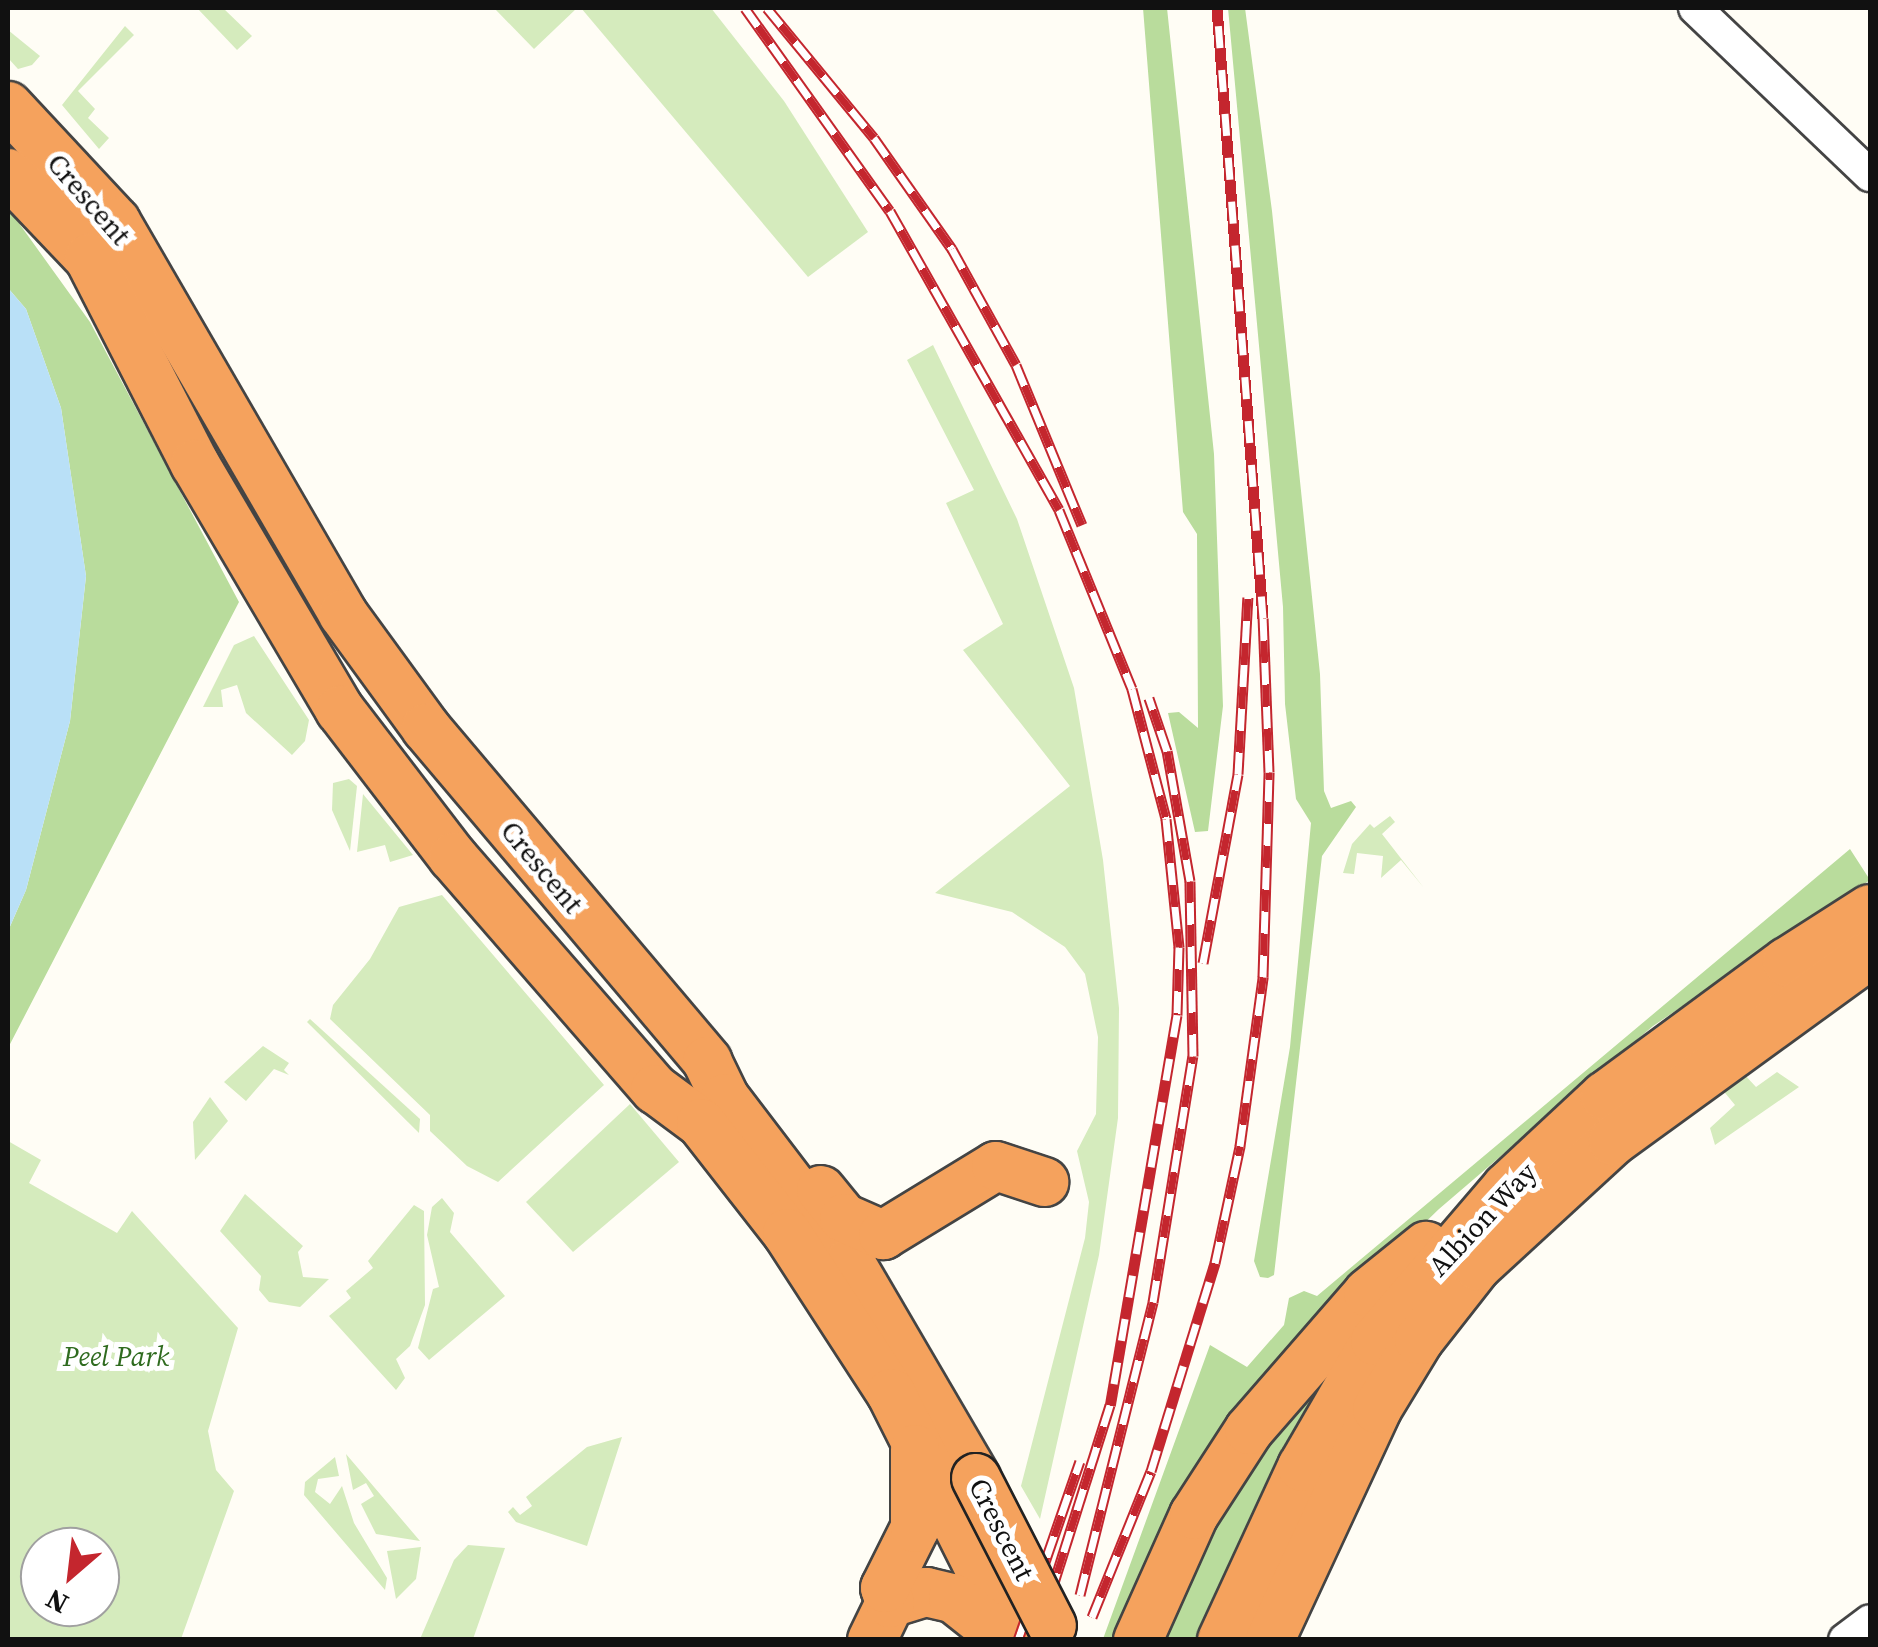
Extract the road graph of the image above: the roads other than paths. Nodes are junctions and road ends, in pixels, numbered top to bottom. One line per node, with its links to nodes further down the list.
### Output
1 (1695, 8): 4 (street)
2 (8, 106): 8 (highway, Crescent)
3 (8, 173): 13 (highway, Crescent)
4 (1870, 175)
5 (1870, 909): 7 (highway, Albion Way)
6 (1870, 954): 12 (highway, Albion Way)
7 (1605, 1096): 17 (highway); 18 (highway, Albion Way)
8 (751, 1130): 10 (highway); 11 (highway, Crescent)
9 (1044, 1182): 10 (highway)
10 (907, 1226): 11 (highway)
11 (887, 1322): 13 (highway, Crescent)
12 (1376, 1408): 19 (highway); 20 (highway, Albion Way)
13 (912, 1409): 14 (highway); 15 (highway, Crescent, bridge)
14 (881, 1621): 16 (highway)
15 (1047, 1636)
16 (1006, 1640)
17 (1138, 1640)
18 (1222, 1640)
19 (1247, 1640)
20 (1270, 1640)

